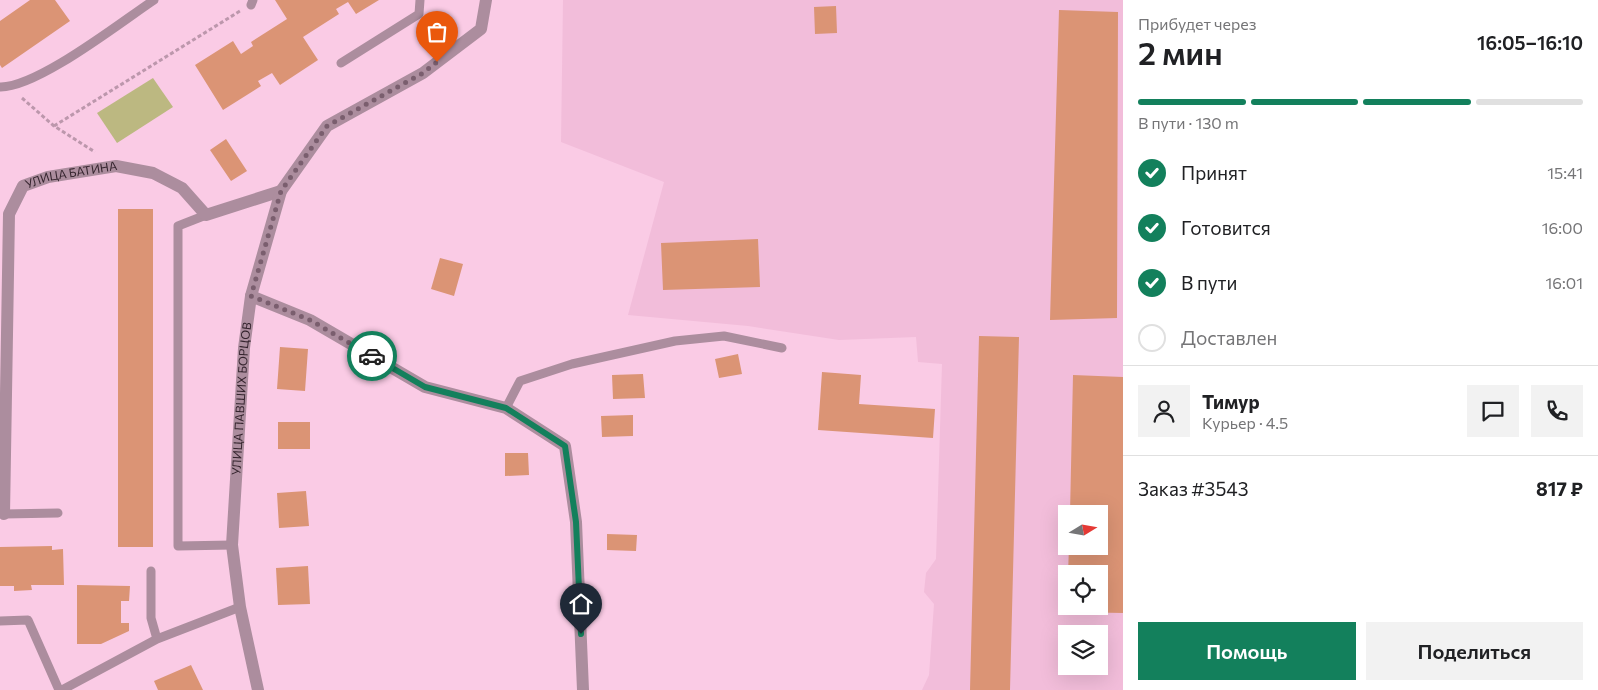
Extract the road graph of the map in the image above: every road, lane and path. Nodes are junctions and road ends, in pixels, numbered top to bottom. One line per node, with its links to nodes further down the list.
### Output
1 (154, 0): 6 (lane)
2 (420, 0): 5 (lane)
3 (486, 0): 9 (street, УЛИЦА ПАВШИХ БОРЦОВ)
4 (252, 2): 7 (path)
5 (341, 63)
6 (5, 87): 7 (path)
7 (54, 126): 8 (path)
8 (116, 166): 10 (street, УЛИЦА БАТИНА); 14 (street, УЛИЦА БАТИНА)
9 (281, 191): 10 (street); 11 (street, УЛИЦА ПАВШИХ БОРЦОВ)
10 (206, 215): 17 (lane)
11 (251, 296): 13 (street); 17 (street, УЛИЦА ПАВШИХ БОРЦОВ)
12 (782, 348): 13 (lane)
13 (506, 408): 24 (street)
14 (2, 488): 16 (street, УЛИЦА БАТИНА)
15 (58, 513): 16 (lane)
16 (4, 514)
17 (232, 545): 19 (street, УЛИЦА ПАВШИХ БОРЦОВ)
18 (151, 571): 21 (lane)
19 (240, 606): 21 (lane); 23 (street, УЛИЦА ПАВШИХ БОРЦОВ)
20 (0, 621): 22 (lane)
21 (157, 639): 22 (lane)
22 (61, 690)
23 (258, 690)
24 (583, 690)

